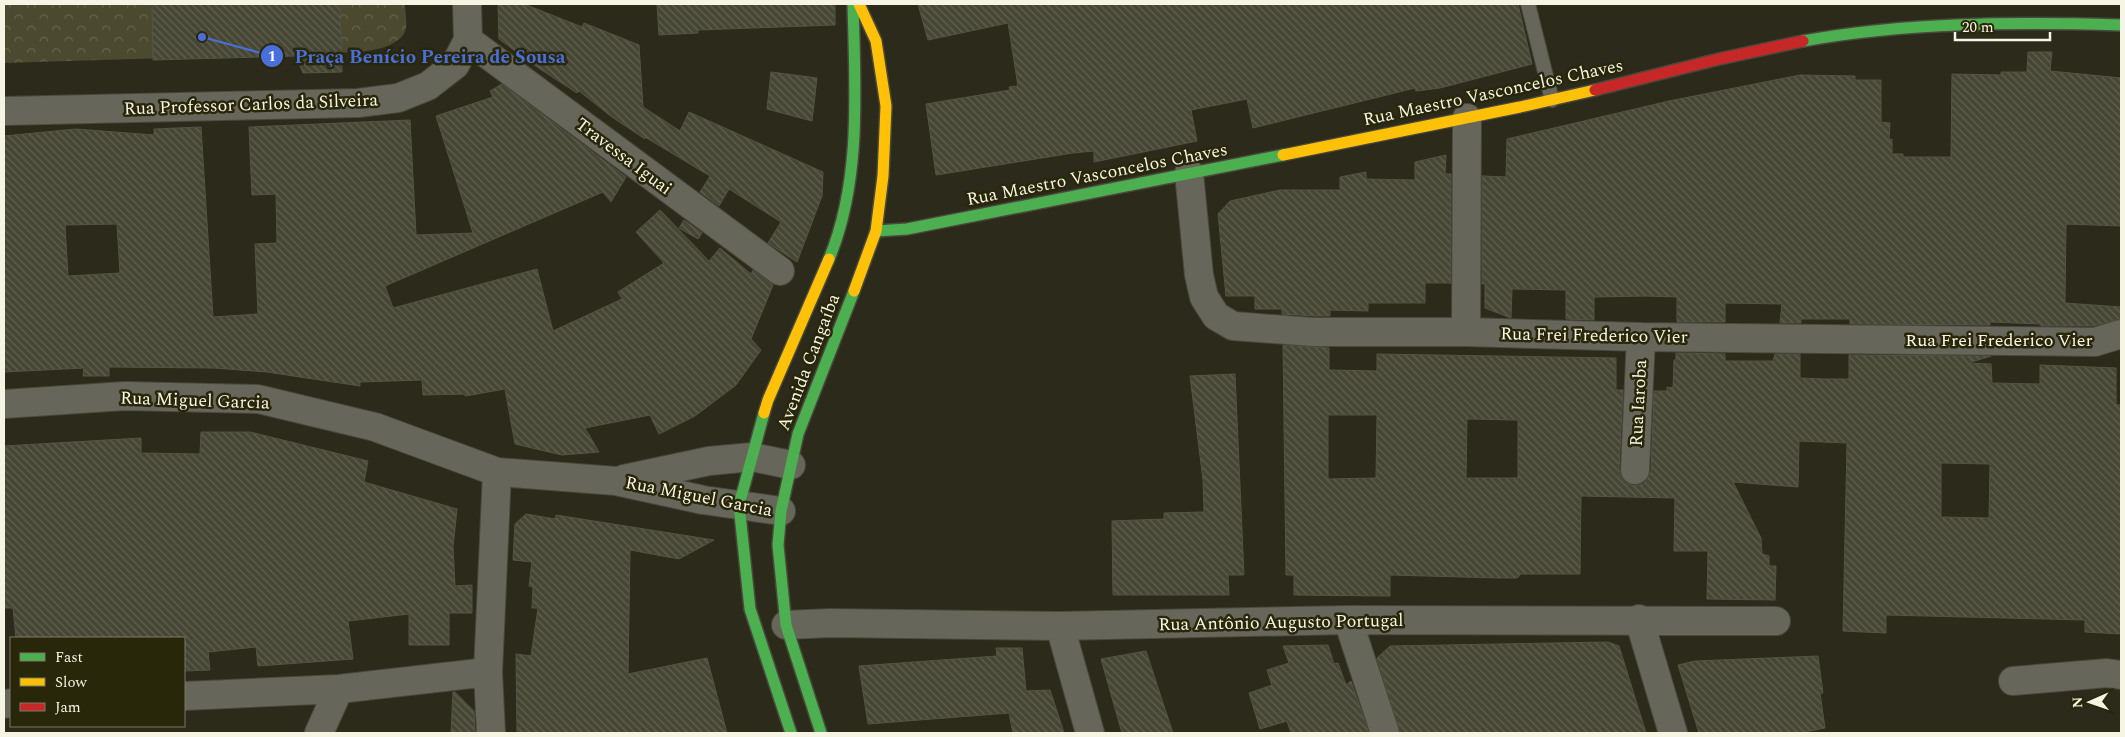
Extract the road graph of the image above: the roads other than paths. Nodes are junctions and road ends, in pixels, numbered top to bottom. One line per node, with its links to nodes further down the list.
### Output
1 (467, 4): 6 (street, Rua Professor Carlos da Silveira)
2 (853, 4): 17 (main road, Avenida Cangaíba)
3 (859, 4): 11 (main road, Avenida Cangaíba)
4 (1528, 4): 7 (lane)
5 (2121, 25): 7 (main road, Rua Maestro Vasconcelos Chaves)
6 (468, 40): 8 (street, Rua Professor Carlos da Silveira); 12 (street, Travessa Iguai)
7 (1552, 100): 9 (main road, Rua Maestro Vasconcelos Chaves)
8 (4, 111)
9 (1467, 118): 10 (main road, Rua Maestro Vasconcelos Chaves); 13 (street)
10 (1189, 173): 11 (main road, Rua Maestro Vasconcelos Chaves); 13 (street, Rua Frei Frederico Vier)
11 (876, 232): 18 (main road, Avenida Cangaíba)
12 (780, 271)
13 (1466, 332): 15 (street, Rua Frei Frederico Vier)
14 (2121, 334): 15 (street, Rua Frei Frederico Vier)
15 (1641, 337): 19 (street, Rua Iaroba)
16 (4, 404): 20 (street, Rua Miguel Garcia)
17 (752, 457): 18 (street, Rua Miguel Garcia); 21 (street, Rua Miguel Garcia); 22 (main road, Avenida Cangaíba)
18 (792, 465): 23 (main road, Avenida Cangaíba)
19 (1635, 470)
20 (497, 472): 21 (street, Rua Miguel Garcia); 29 (street)
21 (616, 480): 22 (street, Rua Miguel Garcia)
22 (739, 506): 23 (street, Rua Miguel Garcia); 36 (main road, Avenida Cangaíba)
23 (782, 511): 27 (main road, Avenida Cangaíba)
24 (1639, 619): 25 (street, Rua Antônio Augusto Portugal); 26 (street, Rua Antônio Augusto Portugal); 40 (street)
25 (1348, 620): 28 (street, Rua Antônio Augusto Portugal); 39 (street)
26 (1776, 621)
27 (786, 624): 28 (street, Rua Antônio Augusto Portugal); 37 (main road, Avenida Cangaíba)
28 (1060, 626): 38 (street)
29 (488, 672): 32 (street); 35 (street)
30 (2121, 675): 31 (street)
31 (2013, 681)
32 (339, 689): 33 (street); 34 (street)
33 (185, 696)
34 (319, 733)
35 (491, 733)
36 (791, 733)
37 (821, 733)
38 (1090, 733)
39 (1385, 733)
40 (1673, 733)

